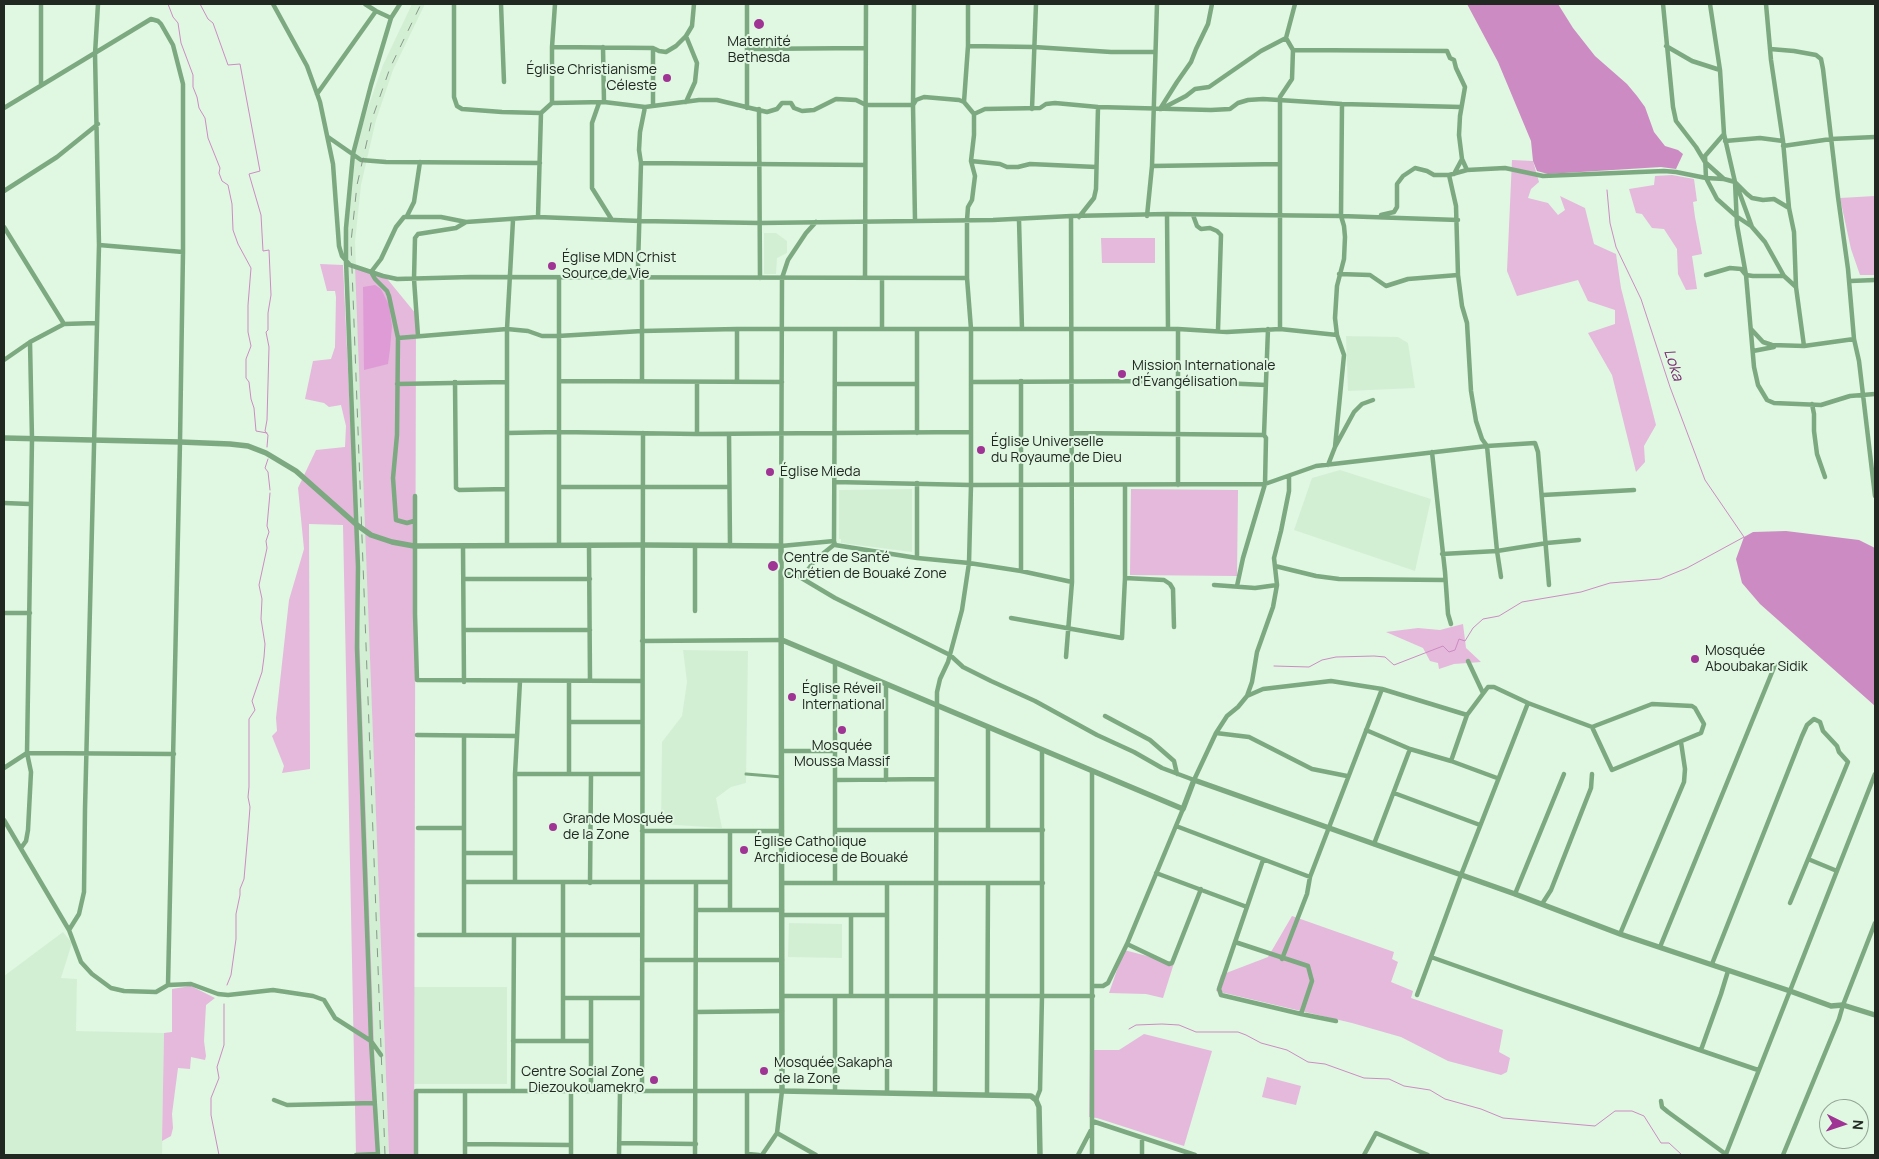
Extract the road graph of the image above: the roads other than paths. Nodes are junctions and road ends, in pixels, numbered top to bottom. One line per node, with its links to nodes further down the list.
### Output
1 (41, 4): 39 (street)
2 (98, 4): 36 (street)
3 (273, 4): 40 (street)
4 (366, 4): 21 (street)
5 (400, 4): 22 (street)
6 (454, 4): 59 (street)
7 (501, 4): 38 (street)
8 (555, 4): 27 (street)
9 (694, 4): 23 (street)
10 (748, 4): 31 (street)
11 (866, 4): 32 (street)
12 (914, 4): 46 (street)
13 (968, 4): 25 (street)
14 (1036, 4): 29 (street)
15 (1157, 4): 35 (street)
16 (1212, 4): 58 (street)
17 (1295, 4): 24 (street)
18 (1662, 4): 26 (street)
19 (1710, 4): 37 (street)
20 (1766, 4): 33 (street)
21 (376, 11): 22 (street); 40 (street)
22 (391, 18): 68 (street)
23 (686, 36): 30 (street); 42 (street)
24 (1286, 38): 34 (street); 58 (street)
25 (968, 46): 29 (street); 43 (street)
26 (1666, 46): 37 (street); 72 (street)
27 (552, 47): 28 (street); 44 (street)
28 (604, 47): 30 (street); 45 (street)
29 (1034, 47): 35 (street); 55 (street)
30 (653, 48): 49 (street)
31 (747, 48): 32 (street); 54 (street)
32 (865, 48): 48 (street)
33 (1770, 49): 65 (street); 67 (street)
34 (1293, 50): 41 (street); 52 (street)
35 (1154, 52): 57 (street)
36 (95, 54): 39 (street); 61 (street); 112 (street)
37 (1720, 70): 62 (street)
38 (504, 82)
39 (40, 85): 53 (street)
40 (317, 94): 63 (street)
41 (1280, 100): 47 (street); 58 (street); 75 (street)
42 (686, 102): 49 (street); 54 (street)
43 (964, 102): 46 (street); 60 (street)
44 (552, 103): 45 (street); 59 (street)
45 (601, 103): 50 (street); 99 (street)
46 (912, 104): 48 (street); 100 (street)
47 (1342, 104): 52 (street); 93 (street)
48 (866, 105): 56 (street); 77 (street)
49 (653, 106): 50 (street)
50 (645, 107): 74 (street)
51 (1098, 107): 55 (street); 57 (street); 79 (street)
52 (1462, 107): 69 (street)
53 (4, 108)
54 (747, 108): 56 (street)
55 (1032, 109): 60 (street)
56 (760, 110): 76 (street)
57 (1153, 110): 58 (street); 78 (street)
58 (1160, 110)
59 (541, 113): 73 (street)
60 (974, 114): 70 (street)
61 (98, 124): 85 (street); 111 (street)
62 (1724, 134): 66 (street); 72 (street)
63 (328, 137): 68 (street); 113 (street)
64 (1875, 137): 65 (street)
65 (1831, 139): 67 (street); 130 (street)
66 (1725, 141): 67 (street); 84 (street)
67 (1783, 144): 86 (street)
68 (353, 154): 71 (street); 113 (street)
69 (1462, 159): 80 (street); 81 (street)
70 (971, 161): 79 (street); 101 (street)
71 (420, 162): 73 (street); 89 (street)
72 (1705, 162): 82 (street); 83 (street)
73 (540, 163): 95 (street)
74 (641, 163): 76 (street); 104 (street)
75 (1280, 164): 78 (street); 92 (street)
76 (760, 165): 77 (street); 108 (street)
77 (865, 165): 105 (street)
78 (1152, 166): 91 (street)
79 (1096, 167): 96 (street)
80 (1467, 170): 81 (street); 82 (street)
81 (1451, 174): 97 (street); 103 (street)
82 (1706, 178): 83 (street); 94 (street)
83 (1724, 179): 84 (street)
84 (1735, 182): 86 (street); 94 (street); 110 (street)
85 (4, 190)
86 (1789, 208): 131 (street)
87 (1167, 214): 88 (street); 91 (street); 142 (street)
88 (1193, 215): 92 (street); 148 (street)
89 (407, 216): 106 (street); 114 (street)
90 (1071, 216): 96 (street); 102 (street); 141 (street)
91 (1147, 216): 96 (street)
92 (1281, 216): 93 (street); 145 (street)
93 (1341, 216): 97 (street); 115 (street)
94 (1736, 216): 110 (street); 118 (street)
95 (538, 217): 98 (street); 99 (street)
96 (1079, 217)
97 (1375, 217): 103 (street)
98 (513, 220): 106 (street); 120 (street)
99 (612, 220): 104 (street)
100 (915, 220): 101 (street); 105 (street)
101 (967, 220): 102 (street); 127 (street)
102 (1019, 220): 140 (street)
103 (1458, 220): 116 (street)
104 (640, 221): 108 (street); 122 (street)
105 (865, 221): 107 (street); 125 (street)
106 (466, 222): 128 (street)
107 (816, 222): 108 (street); 124 (street)
108 (760, 223): 123 (street)
109 (4, 227): 133 (street)
110 (1752, 227): 119 (street)
111 (99, 245): 112 (street); 132 (street)
112 (183, 252): 194 (street)
113 (346, 261): 114 (street); 220 (street)
114 (372, 272): 128 (street); 153 (street)
115 (1339, 274): 116 (street); 150 (street)
116 (1458, 275): 195 (street)
117 (1706, 275): 118 (street)
118 (1746, 275): 119 (street); 146 (street)
119 (1784, 276): 131 (street)
120 (511, 278): 121 (street); 128 (street); 147 (street)
121 (559, 278): 122 (street); 152 (street)
122 (642, 278): 123 (street); 149 (street)
123 (760, 278): 124 (street)
124 (782, 278): 125 (street); 135 (street)
125 (865, 278): 126 (street)
126 (882, 278): 127 (street); 137 (street)
127 (967, 278): 139 (street)
128 (414, 279): 151 (street)
129 (1875, 280): 130 (street)
130 (1850, 281): 154 (street)
131 (1796, 288): 157 (street)
132 (96, 323): 133 (street); 193 (street)
133 (64, 324): 155 (street)
134 (738, 329): 135 (street); 149 (street); 167 (street)
135 (782, 329): 136 (street); 168 (street)
136 (835, 329): 137 (street); 172 (street)
137 (882, 329): 138 (street)
138 (916, 329): 139 (street); 173 (street)
139 (971, 329): 140 (street); 169 (street)
140 (1022, 329): 141 (street)
141 (1072, 329): 142 (street); 162 (street)
142 (1168, 329): 143 (street)
143 (1178, 329): 148 (street); 163 (street)
144 (1268, 329): 145 (street); 148 (street); 174 (street)
145 (1280, 329): 150 (street)
146 (1751, 329): 156 (street); 158 (street)
147 (507, 330): 151 (street); 152 (street); 165 (street)
148 (1218, 330)
149 (642, 331): 152 (street); 161 (street)
150 (1337, 335): 196 (street)
151 (418, 336): 153 (street)
152 (558, 336): 160 (street)
153 (398, 338): 171 (street)
154 (1854, 339): 157 (street); 176 (street)
155 (30, 342): 159 (street); 192 (street)
156 (1778, 346): 157 (street); 158 (street)
157 (1804, 346)
158 (1753, 351): 178 (street)
159 (4, 360)
160 (559, 381): 161 (street); 179 (street)
161 (642, 381): 166 (street)
162 (1072, 381): 163 (street); 170 (street); 185 (street)
163 (1178, 381): 174 (street); 186 (street)
164 (455, 382): 165 (street); 171 (street); 212 (street)
165 (507, 382): 181 (street)
166 (697, 382): 167 (street); 187 (street)
167 (737, 382): 168 (street)
168 (782, 382): 189 (street)
169 (971, 382): 170 (street); 180 (street)
170 (1021, 382): 205 (street)
171 (398, 384): 219 (street)
172 (835, 384): 173 (street); 183 (street)
173 (916, 384): 184 (street)
174 (1266, 385): 190 (street)
175 (1875, 394): 176 (street)
176 (1862, 395): 178 (street); 216 (street)
177 (1373, 400): 196 (street)
178 (1812, 404): 200 (street)
179 (559, 432): 181 (street); 182 (street); 209 (street)
180 (971, 432): 184 (street); 204 (street)
181 (507, 433): 212 (street)
182 (643, 433): 187 (street); 210 (street)
183 (835, 433): 184 (street); 189 (street); 201 (street)
184 (916, 433)
185 (1072, 433): 186 (street); 206 (street)
186 (1178, 433): 190 (street); 208 (street)
187 (697, 434): 188 (street)
188 (730, 434): 189 (street); 211 (street)
189 (782, 434): 232 (street)
190 (1264, 435): 203 (street)
191 (4, 438): 192 (street)
192 (32, 439): 193 (street); 218 (street)
193 (95, 440): 194 (street); 294 (street)
194 (180, 442): 220 (street); 296 (street)
195 (1487, 446): 197 (street); 214 (street); 233 (street)
196 (1335, 447): 198 (street)
197 (1432, 452): 198 (street); 234 (street)
198 (1328, 465): 199 (street)
199 (1289, 476): 203 (street); 237 (street)
200 (1824, 477)
201 (835, 482): 202 (street); 222 (street)
202 (917, 483): 204 (street); 235 (street)
203 (1265, 484): 208 (street); 250 (street)
204 (971, 485): 205 (street); 236 (street)
205 (1021, 485): 206 (street); 238 (street)
206 (1072, 485): 207 (street); 246 (street)
207 (1125, 485): 208 (street); 242 (street)
208 (1178, 485)
209 (559, 487): 210 (street); 225 (street)
210 (642, 487): 211 (street); 227 (street)
211 (730, 487): 231 (street)
212 (507, 489): 224 (street)
213 (1634, 490): 214 (street)
214 (1542, 495): 223 (street)
215 (415, 496): 219 (street)
216 (1875, 496)
217 (4, 503): 218 (street)
218 (30, 504): 253 (street)
219 (414, 521): 228 (street)
220 (357, 525): 228 (street); 403 (street)
221 (1580, 540): 223 (street)
222 (834, 542): 232 (street); 235 (street); 241 (street)
223 (1547, 543): 233 (street); 249 (street)
224 (507, 545): 225 (street); 229 (street)
225 (559, 545): 226 (street)
226 (589, 545): 227 (street); 244 (street)
227 (643, 545): 230 (street); 261 (street)
228 (414, 546): 229 (street); 271 (street)
229 (463, 546): 243 (street)
230 (695, 546): 231 (street); 251 (street)
231 (730, 546): 232 (street)
232 (781, 546): 239 (street)
233 (1496, 551): 234 (street); 240 (street)
234 (1442, 554): 245 (street)
235 (917, 558): 236 (street)
236 (969, 563): 238 (street); 262 (street)
237 (1275, 566): 245 (street); 248 (street)
238 (1021, 571): 246 (street)
239 (782, 573): 241 (street); 260 (street)
240 (1501, 577)
241 (802, 578): 262 (street)
242 (1125, 578): 256 (street); 259 (street)
243 (464, 579): 244 (street); 257 (street)
244 (590, 579): 258 (street)
245 (1445, 580): 255 (street)
246 (1072, 582): 259 (street)
247 (1214, 585): 250 (street)
248 (1277, 585): 250 (street); 275 (street)
249 (1549, 585)
250 (1237, 586)
251 (695, 611)
252 (4, 613): 253 (street)
253 (30, 613): 295 (street)
254 (1011, 618): 259 (street)
255 (1451, 624)
256 (1174, 627)
257 (464, 630): 258 (street); 271 (street)
258 (590, 630): 269 (street)
259 (1069, 630): 263 (street)
260 (782, 640): 261 (street); 265 (street); 292 (street)
261 (642, 641): 270 (street)
262 (950, 655): 277 (street); 305 (street)
263 (1066, 657)
264 (1468, 661): 274 (street)
265 (835, 663): 272 (street); 293 (street)
266 (1775, 665): 374 (street)
267 (520, 681): 268 (street); 271 (street); 288 (street)
268 (569, 681): 269 (street); 280 (street)
269 (590, 681): 270 (street)
270 (642, 681): 281 (street)
271 (464, 682)
272 (886, 684): 277 (street); 314 (street)
273 (1382, 689): 275 (street); 278 (street); 284 (street)
274 (1483, 692): 276 (street); 278 (street)
275 (1247, 696): 285 (street)
276 (1528, 703): 283 (street); 311 (street)
277 (938, 706): 282 (street); 312 (street)
278 (1468, 715): 297 (street)
279 (1105, 716): 305 (street)
280 (569, 722): 281 (street); 301 (street)
281 (642, 722): 303 (street)
282 (988, 727): 291 (street); 326 (street)
283 (1592, 727): 289 (street); 289 (street)
284 (1366, 730): 290 (street); 309 (street)
285 (1216, 733): 309 (street); 315 (street)
286 (417, 736): 287 (street)
287 (464, 736): 288 (street); 322 (street)
288 (517, 736): 300 (street)
289 (1681, 742): 366 (street)
290 (1410, 749): 297 (street); 316 (street)
291 (1042, 750): 299 (street); 327 (street)
292 (782, 751): 293 (street); 310 (street)
293 (835, 751): 313 (street)
294 (87, 752): 295 (street); 296 (street); 365 (street)
295 (27, 753): 298 (street); 332 (street)
296 (174, 754): 382 (street)
297 (1451, 761): 311 (street)
298 (4, 768)
299 (1092, 771): 317 (street); 383 (street)
300 (515, 774): 301 (street); 334 (street)
301 (569, 774): 302 (street)
302 (591, 774): 303 (street); 347 (street)
303 (642, 774): 328 (street)
304 (746, 774): 310 (street)
305 (1177, 774): 315 (street)
306 (1564, 774): 355 (street)
307 (1592, 774): 357 (street)
308 (1875, 774): 337 (street)
309 (1347, 776): 323 (street)
310 (782, 777): 330 (street)
311 (1498, 778): 319 (street)
312 (936, 779): 314 (street); 325 (street)
313 (835, 780): 314 (street); 324 (street)
314 (886, 780)
315 (1194, 780): 317 (street); 323 (street)
316 (1394, 793): 319 (street); 331 (street)
317 (1182, 808): 320 (street)
318 (4, 820): 332 (street)
319 (1480, 825): 339 (street)
320 (1176, 826): 336 (street); 338 (street)
321 (418, 828): 322 (street)
322 (464, 828): 333 (street)
323 (1328, 828): 331 (street); 340 (street)
324 (835, 830): 325 (street); 350 (street)
325 (937, 830): 326 (street); 346 (street)
326 (988, 830): 327 (street)
327 (1043, 830): 353 (street)
328 (642, 831): 329 (street); 348 (street)
329 (730, 831): 330 (street); 345 (street)
330 (782, 831): 349 (street)
331 (1374, 844): 339 (street)
332 (21, 848): 365 (street)
333 (464, 853): 334 (street); 341 (street)
334 (515, 853): 342 (street)
335 (1808, 859): 337 (street); 356 (street); 380 (street)
336 (1263, 860): 340 (street); 358 (street)
337 (1837, 871): 384 (street)
338 (1156, 872): 354 (street); 373 (street)
339 (1460, 875): 355 (street); 375 (street)
340 (1310, 877): 376 (street)
341 (464, 882): 342 (street); 368 (street)
342 (515, 882): 343 (street)
343 (563, 882): 347 (street); 370 (street)
344 (696, 882): 345 (street); 348 (street); 359 (street)
345 (730, 882): 360 (street)
346 (936, 882): 351 (street); 352 (street); 386 (street)
347 (590, 883): 348 (street)
348 (642, 883): 371 (street)
349 (782, 883): 350 (street); 361 (street)
350 (835, 883): 351 (street)
351 (887, 883): 363 (street)
352 (988, 883): 353 (street); 391 (street)
353 (1043, 883): 392 (street)
354 (1201, 889): 358 (street); 373 (street)
355 (1515, 894): 357 (street)
356 (1790, 903)
357 (1542, 904): 366 (street)
358 (1247, 907): 372 (street)
359 (696, 910): 360 (street); 378 (street)
360 (730, 910): 361 (street)
361 (782, 912): 362 (street); 379 (street)
362 (851, 915): 363 (street); 389 (street)
363 (887, 915): 390 (street)
364 (1875, 923): 397 (street)
365 (69, 930): 382 (street)
366 (1620, 934): 374 (street)
367 (419, 935): 368 (street)
368 (464, 935): 369 (street)
369 (514, 935): 370 (street); 404 (street)
370 (563, 935): 371 (street); 394 (street)
371 (642, 935): 377 (street)
372 (1235, 942): 376 (street); 400 (street)
373 (1127, 944): 383 (street)
374 (1660, 947): 380 (street)
375 (1431, 957): 385 (street); 407 (street)
376 (1282, 958): 400 (street)
377 (642, 960): 378 (street); 396 (street)
378 (696, 960): 379 (street); 399 (street)
379 (782, 960): 387 (street)
380 (1712, 964): 381 (street)
381 (1728, 971): 384 (street); 407 (street)
382 (168, 985): 403 (street)
383 (1092, 986): 393 (street)
384 (1790, 991): 397 (street); 409 (street)
385 (1418, 994)
386 (936, 995): 390 (street); 391 (street); 421 (street)
387 (782, 996): 388 (street); 398 (street)
388 (835, 996): 389 (street); 419 (street)
389 (851, 996): 390 (street)
390 (887, 996): 420 (street)
391 (988, 996): 392 (street); 422 (street)
392 (1042, 996): 393 (street); 424 (street)
393 (1092, 996): 427 (street)
394 (563, 998): 395 (street); 405 (street)
395 (591, 998): 396 (street); 406 (street)
396 (642, 998): 415 (street)
397 (1843, 1005): 401 (street); 453 (street)
398 (782, 1011): 399 (street); 418 (street)
399 (696, 1012): 416 (street)
400 (1301, 1014): 402 (street)
401 (1875, 1015)
402 (1336, 1020)
403 (371, 1041): 408 (street); 426 (street)
404 (513, 1041): 405 (street); 411 (street)
405 (562, 1041): 406 (street)
406 (591, 1041): 413 (street)
407 (1700, 1050): 409 (street)
408 (381, 1055)
409 (1758, 1070): 452 (street)
410 (465, 1091): 411 (street); 432 (street); 437 (street)
411 (513, 1091): 412 (street)
412 (571, 1091): 413 (street); 434 (street)
413 (591, 1091): 414 (street)
414 (620, 1091): 415 (street); 431 (street)
415 (642, 1091): 416 (street)
416 (696, 1091): 417 (street); 433 (street)
417 (748, 1091): 418 (street); 442 (street)
418 (782, 1091): 419 (street); 429 (street)
419 (835, 1091): 420 (street)
420 (887, 1092): 421 (street)
421 (935, 1094): 422 (street)
422 (987, 1094): 424 (street)
423 (274, 1100): 426 (street)
424 (1036, 1100): 445 (street)
425 (1661, 1101): 452 (street)
426 (374, 1103): 436 (street)
427 (1092, 1121): 428 (street); 430 (street)
428 (1092, 1128): 446 (street); 447 (street)
429 (778, 1133): 443 (street); 444 (street)
430 (1142, 1138): 448 (street); 449 (street)
431 (619, 1143): 433 (street); 440 (street)
432 (465, 1144): 434 (street); 438 (street)
433 (696, 1144): 441 (street)
434 (571, 1145): 439 (street)
435 (356, 1155): 436 (street)
436 (378, 1155)
437 (416, 1155)
438 (465, 1155)
439 (571, 1155)
440 (619, 1155)
441 (696, 1155)
442 (748, 1155): 443 (street)
443 (761, 1155)
444 (816, 1155)
445 (1040, 1155)
446 (1078, 1155)
447 (1092, 1155)
448 (1142, 1155)
449 (1195, 1155)
450 (1364, 1155): 451 (street)
451 (1428, 1155)
452 (1726, 1155)
453 (1784, 1155)

